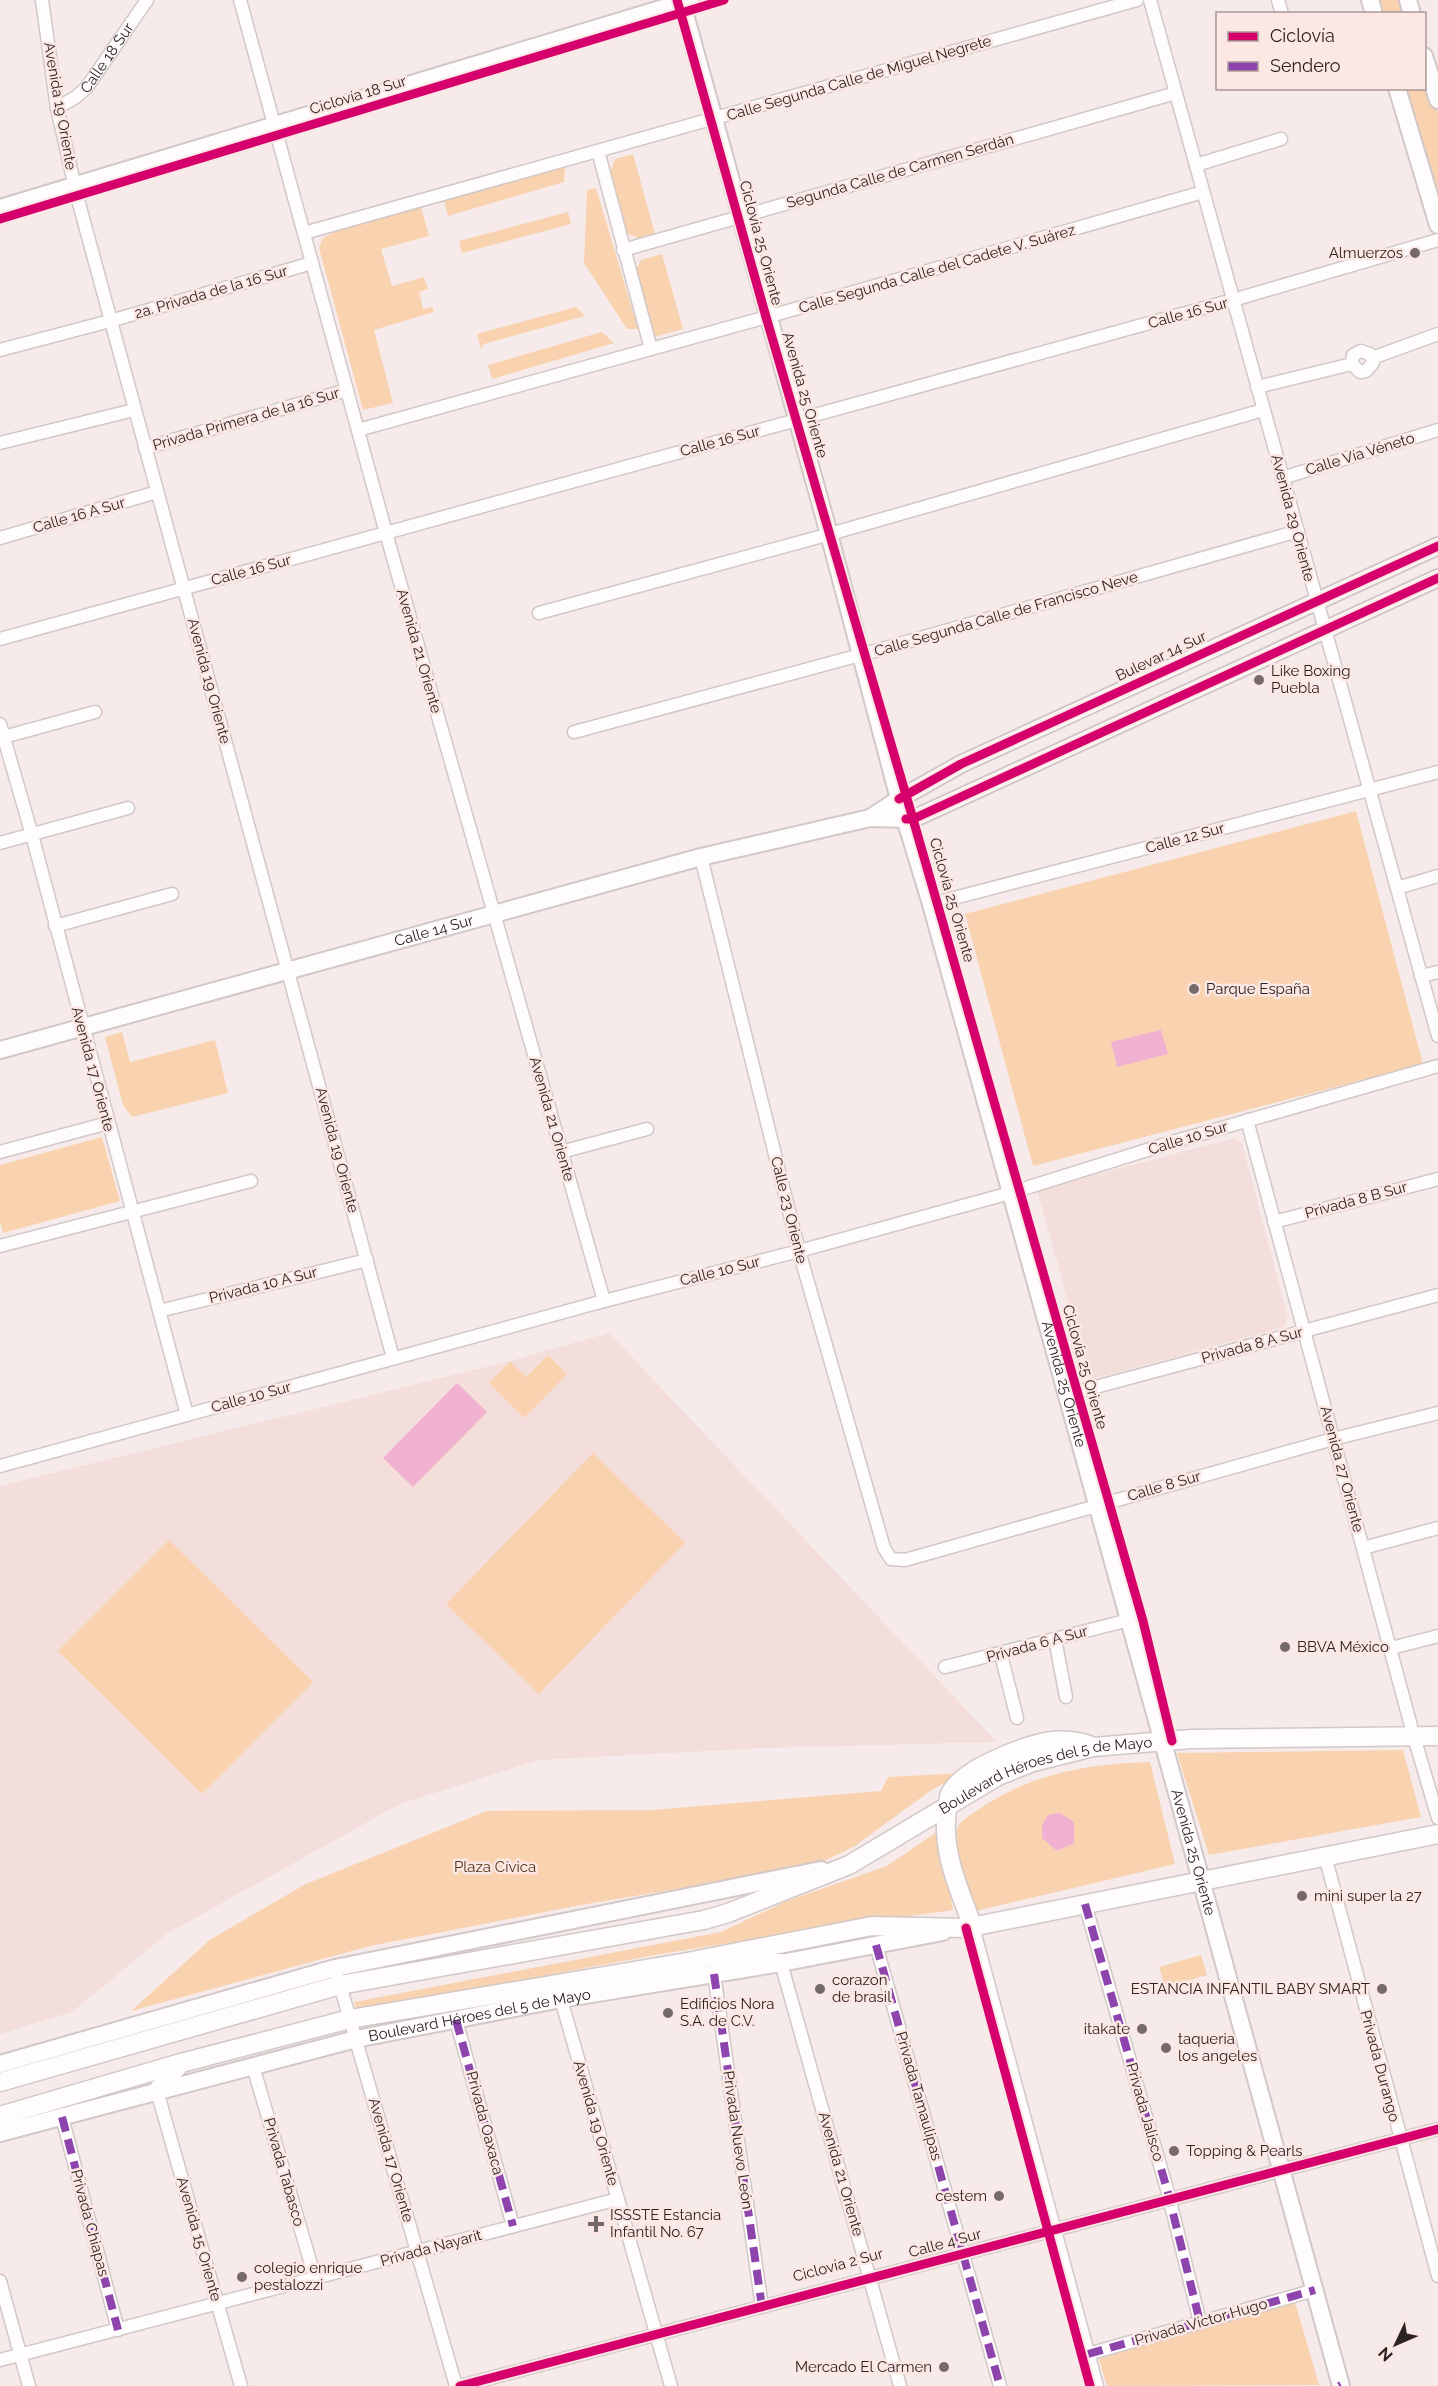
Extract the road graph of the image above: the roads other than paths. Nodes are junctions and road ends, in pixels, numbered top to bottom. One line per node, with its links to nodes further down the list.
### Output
1 (42, 0): 11 (street, Avenida 19 Oriente)
2 (147, 0): 11 (street, Calle 18 Sur)
3 (240, 0): 13 (street, Avenida 21 Oriente)
4 (1137, 0): 12 (street, Calle Segunda Calle de Miguel Negrete)
5 (1150, 0): 9 (street, Avenida 29 Oriente)
6 (684, 1): 12 (main road, Avenida 25 Oriente); 13 (main road)
7 (1426, 59): 10 (main road)
8 (1398, 90): 21 (main road)
9 (1176, 93): 16 (street, Avenida 29 Oriente); 20 (street, Segunda Calle de Carmen Serdán)
10 (1438, 100)
11 (57, 108): 17 (street, Avenida 19 Oriente)
12 (715, 118): 15 (street, Calle Segunda Calle de Miguel Negrete); 20 (main road, Avenida 25 Oriente)
13 (274, 126): 17 (main road); 22 (street, Avenida 21 Oriente)
14 (1281, 139): 16 (street)
15 (598, 151): 22 (street, Calle Segunda Calle de Miguel Negrete); 24 (street)
16 (1196, 165): 18 (street, Avenida 29 Oriente)
17 (74, 186): 19 (main road); 28 (street, Avenida 19 Oriente)
18 (1203, 192): 26 (street, Avenida 29 Oriente); 27 (street, Calle Segunda Calle del Cadete V. Suárez)
19 (0, 208)
20 (741, 215): 24 (street, Segunda Calle de Carmen Serdán); 27 (main road, Avenida 25 Oriente)
21 (1438, 225)
22 (304, 233): 25 (street, Avenida 21 Oriente)
23 (1438, 240): 26 (street, Calle 16 Sur)
24 (623, 250): 30 (street)
25 (312, 263): 28 (street, 2a. Privada de la 16 Sur); 33 (street, Avenida 21 Oriente)
26 (1233, 300): 32 (street, Avenida 29 Oriente); 36 (street, Calle 16 Sur)
27 (767, 317): 30 (street, Calle Segunda Calle del Cadete V. Suárez); 36 (main road, Avenida 25 Oriente)
28 (110, 321): 31 (street, 2a. Privada de la 16 Sur); 34 (street, Avenida 19 Oriente)
29 (1438, 334): 32 (street)
30 (651, 349): 37 (street, Calle Segunda Calle del Cadete V. Suárez)
31 (0, 350)
32 (1257, 387): 35 (street, Avenida 29 Oriente)
33 (347, 390): 37 (street, Avenida 21 Oriente); 40 (street, Privada Primera de la 16 Sur)
34 (135, 410): 39 (street); 40 (street, Avenida 19 Oriente)
35 (1263, 410): 41 (street, Avenida 29 Oriente); 45 (street)
36 (797, 420): 44 (street, Calle 16 Sur); 45 (main road, Avenida 25 Oriente)
37 (358, 430): 44 (street, Avenida 21 Oriente)
38 (1438, 430): 41 (street, Calle Vía Véneto)
39 (0, 443)
40 (145, 448): 42 (street, Avenida 19 Oriente)
41 (1282, 477): 43 (street, Avenida 29 Oriente)
42 (157, 492): 46 (street, Calle 16 A Sur); 49 (street, Avenida 19 Oriente)
43 (1298, 531): 50 (street, Avenida 29 Oriente); 54 (street, Calle Segunda Calle de Francisco Neve)
44 (386, 533): 49 (street, Calle 16 Sur); 72 (street, Avenida 21 Oriente)
45 (829, 534): 51 (street); 54 (main road, Avenida 25 Oriente)
46 (0, 538)
47 (1438, 546): 50 (main road, Bulevar 14 Sur)
48 (1438, 578): 52 (main road)
49 (184, 588): 53 (street, Calle 16 Sur); 74 (street, Avenida 19 Oriente)
50 (1316, 602): 52 (street, Avenida 29 Oriente); 61 (main road, Bulevar 14 Sur)
51 (539, 614)
52 (1324, 630): 60 (street, Avenida 29 Oriente); 64 (main road)
53 (0, 639)
54 (862, 655): 57 (street, Calle Segunda Calle de Francisco Neve); 61 (main road, Avenida 25 Oriente)
55 (96, 711): 58 (street)
56 (0, 724): 58 (street, Avenida 17 Oriente)
57 (574, 732)
58 (2, 737): 65 (street, Avenida 17 Oriente)
59 (1438, 772): 60 (street, Calle 12 Sur)
60 (1370, 790): 69 (street, Avenida 29 Oriente); 71 (street, Calle 12 Sur)
61 (899, 799): 63 (main road, Calle 14 Sur); 64 (main road, Avenida 25 Oriente)
62 (128, 808): 65 (street)
63 (870, 818): 64 (main road, Calle 14 Sur); 67 (main road, Calle 14 Sur)
64 (906, 819): 71 (main road, Avenida 25 Oriente)
65 (32, 835): 66 (street); 73 (street, Avenida 17 Oriente)
66 (0, 843)
67 (701, 857): 72 (main road, Calle 14 Sur); 92 (street, Calle 23 Oriente)
68 (1438, 876): 69 (street)
69 (1397, 888): 76 (street, Avenida 29 Oriente)
70 (172, 894): 73 (street)
71 (931, 904): 88 (main road, Avenida 25 Oriente)
72 (493, 914): 74 (main road, Calle 14 Sur); 85 (street, Avenida 21 Oriente)
73 (55, 926): 77 (street, Avenida 17 Oriente)
74 (288, 971): 77 (main road, Calle 14 Sur); 93 (street, Avenida 19 Oriente)
75 (1438, 972): 76 (street)
76 (1421, 976): 78 (street, Avenida 29 Oriente)
77 (82, 1028): 79 (main road, Calle 14 Sur); 82 (street, Avenida 17 Oriente)
78 (1438, 1036)
79 (0, 1050)
80 (1438, 1066): 81 (street, Calle 10 Sur)
81 (1247, 1120): 88 (street, Calle 10 Sur); 90 (street, Avenida 27 Oriente)
82 (108, 1123): 84 (street); 89 (street, Avenida 17 Oriente)
83 (646, 1129): 85 (street)
84 (0, 1152)
85 (561, 1152): 95 (street, Avenida 21 Oriente)
86 (1438, 1179): 90 (street, Privada 8 B Sur)
87 (251, 1181): 89 (street)
88 (1010, 1193): 92 (street, Calle 10 Sur); 99 (main road, Avenida 25 Oriente)
89 (132, 1211): 91 (street); 96 (street, Avenida 17 Oriente)
90 (1274, 1222): 97 (street, Avenida 27 Oriente)
91 (0, 1246)
92 (799, 1251): 95 (street, Calle 10 Sur); 107 (street, Calle 23 Oriente)
93 (367, 1260): 96 (street, Privada 10 A Sur); 98 (street, Avenida 19 Oriente)
94 (1438, 1295): 97 (street, Privada 8 A Sur)
95 (604, 1301): 98 (street, Calle 10 Sur)
96 (159, 1311): 101 (street, Avenida 17 Oriente)
97 (1304, 1331): 99 (street, Privada 8 A Sur); 102 (street, Avenida 27 Oriente)
98 (393, 1358): 101 (street, Calle 10 Sur)
99 (1066, 1395): 104 (main road, Avenida 25 Oriente)
100 (1438, 1413): 102 (street, Calle 8 Sur)
101 (187, 1415): 103 (street, Calle 10 Sur)
102 (1334, 1439): 104 (street, Calle 8 Sur); 106 (street, Avenida 27 Oriente)
103 (0, 1466)
104 (1098, 1505): 107 (street, Calle 8 Sur); 108 (main road, Avenida 25 Oriente)
105 (1438, 1528): 106 (street)
106 (1363, 1548): 111 (street, Avenida 27 Oriente)
107 (891, 1559)
108 (1129, 1620): 110 (street, Privada 6 A Sur); 118 (main road, Avenida 25 Oriente)
109 (1438, 1636): 111 (street)
110 (1055, 1639): 112 (street, Privada 6 A Sur); 114 (street)
111 (1391, 1648): 117 (street, Avenida 27 Oriente)
112 (1001, 1655): 113 (street, Privada 6 A Sur); 115 (street)
113 (945, 1667)
114 (1066, 1697)
115 (1017, 1718)
116 (1438, 1736): 117 (main road, Boulevard Héroes del 5 de Mayo)
117 (1414, 1737): 118 (main road, Boulevard Héroes del 5 de Mayo); 120 (street, Avenida 27 Oriente)
118 (1162, 1741): 119 (main road, Boulevard Héroes del 5 de Mayo); 124 (main road, Avenida 25 Oriente)
119 (948, 1807): 123 (main road, Boulevard Héroes del 5 de Mayo); 126 (main road)
120 (1438, 1818)
121 (1438, 1834): 122 (main road, Boulevard Héroes del 5 de Mayo)
122 (1324, 1856): 124 (main road, Boulevard Héroes del 5 de Mayo); 145 (street, Privada Durango)
123 (849, 1865): 131 (main road, Boulevard Héroes del 5 de Mayo); 131 (main road, Boulevard Héroes del 5 de Mayo)
124 (1200, 1883): 125 (main road, Boulevard Héroes del 5 de Mayo); 146 (main road, Avenida 25 Oriente)
125 (1085, 1904): 126 (main road, Boulevard Héroes del 5 de Mayo); 148 (street, Privada Jalisco)
126 (969, 1927): 127 (main road, Boulevard Héroes del 5 de Mayo); 128 (main road, Boulevard Héroes del 5 de Mayo); 150 (street)
127 (876, 1945): 129 (main road, Boulevard Héroes del 5 de Mayo); 152 (street, Privada Tamaulipas)
128 (687, 1962): 129 (main road); 133 (main road, Boulevard Héroes del 5 de Mayo)
129 (781, 1963): 130 (main road, Boulevard Héroes del 5 de Mayo); 155 (street, Avenida 21 Oriente)
130 (714, 1974): 132 (main road, Boulevard Héroes del 5 de Mayo); 159 (street, Privada Nuevo León)
131 (338, 1977): 133 (street, Avenida 17 Oriente); 137 (main road, Boulevard Héroes del 5 de Mayo); 139 (main road, Boulevard Héroes del 5 de Mayo)
132 (561, 1999): 134 (main road, Boulevard Héroes del 5 de Mayo); 147 (street, Avenida 19 Oriente)
133 (350, 2019): 135 (street, Avenida 17 Oriente); 136 (main road, Boulevard Héroes del 5 de Mayo)
134 (456, 2020): 135 (main road, Boulevard Héroes del 5 de Mayo); 149 (street, Privada Oaxaca)
135 (356, 2039): 138 (main road, Boulevard Héroes del 5 de Mayo); 151 (street, Avenida 17 Oriente)
136 (181, 2063): 140 (main road); 141 (main road, Boulevard Héroes del 5 de Mayo)
137 (0, 2064)
138 (253, 2066): 140 (main road, Boulevard Héroes del 5 de Mayo); 154 (street, Privada Tabasco)
139 (0, 2082)
140 (157, 2091): 142 (main road, Boulevard Héroes del 5 de Mayo); 158 (street, Avenida 15 Oriente)
141 (0, 2116)
142 (62, 2116): 144 (main road, Boulevard Héroes del 5 de Mayo); 161 (street, Privada Chiapas)
143 (1438, 2129): 145 (street, Calle 4 Sur)
144 (0, 2133)
145 (1400, 2139): 146 (street, Calle 4 Sur); 153 (street, Privada Durango)
146 (1282, 2170): 148 (street, Calle 4 Sur); 157 (main road, Avenida 25 Oriente)
147 (618, 2199): 149 (street, Privada Nayarit); 162 (street, Avenida 19 Oriente)
148 (1170, 2201): 150 (street, Calle 4 Sur); 160 (street, Privada Jalisco)
149 (513, 2226): 151 (street, Privada Nayarit)
150 (1054, 2230): 152 (street, Calle 4 Sur); 163 (street)
151 (417, 2252): 154 (street, Privada Nayarit); 168 (street, Avenida 17 Oriente)
152 (964, 2254): 155 (street, Calle 4 Sur); 171 (street, Privada Tamaulipas)
153 (1438, 2276)
154 (315, 2278): 158 (street, Privada Nayarit)
155 (870, 2278): 159 (street, Calle 4 Sur); 170 (street, Avenida 21 Oriente)
156 (0, 2281): 164 (street)
157 (1315, 2290): 160 (street, Privada Víctor Hugo); 173 (main road, Avenida 25 Oriente)
158 (218, 2304): 161 (street, Privada Nayarit); 167 (street, Avenida 15 Oriente)
159 (762, 2307): 162 (street, Calle 4 Sur)
160 (1200, 2322): 163 (street, Privada Víctor Hugo)
161 (118, 2330): 164 (street, Privada Nayarit)
162 (656, 2334): 168 (street, Calle 4 Sur); 169 (street, Avenida 19 Oriente)
163 (1088, 2354): 172 (street)
164 (20, 2355): 165 (street, Privada Nayarit); 166 (street)
165 (0, 2360)
166 (29, 2386)
167 (241, 2386)
168 (458, 2386)
169 (671, 2386)
170 (900, 2386)
171 (1000, 2386)
172 (1097, 2386)
173 (1340, 2386)

